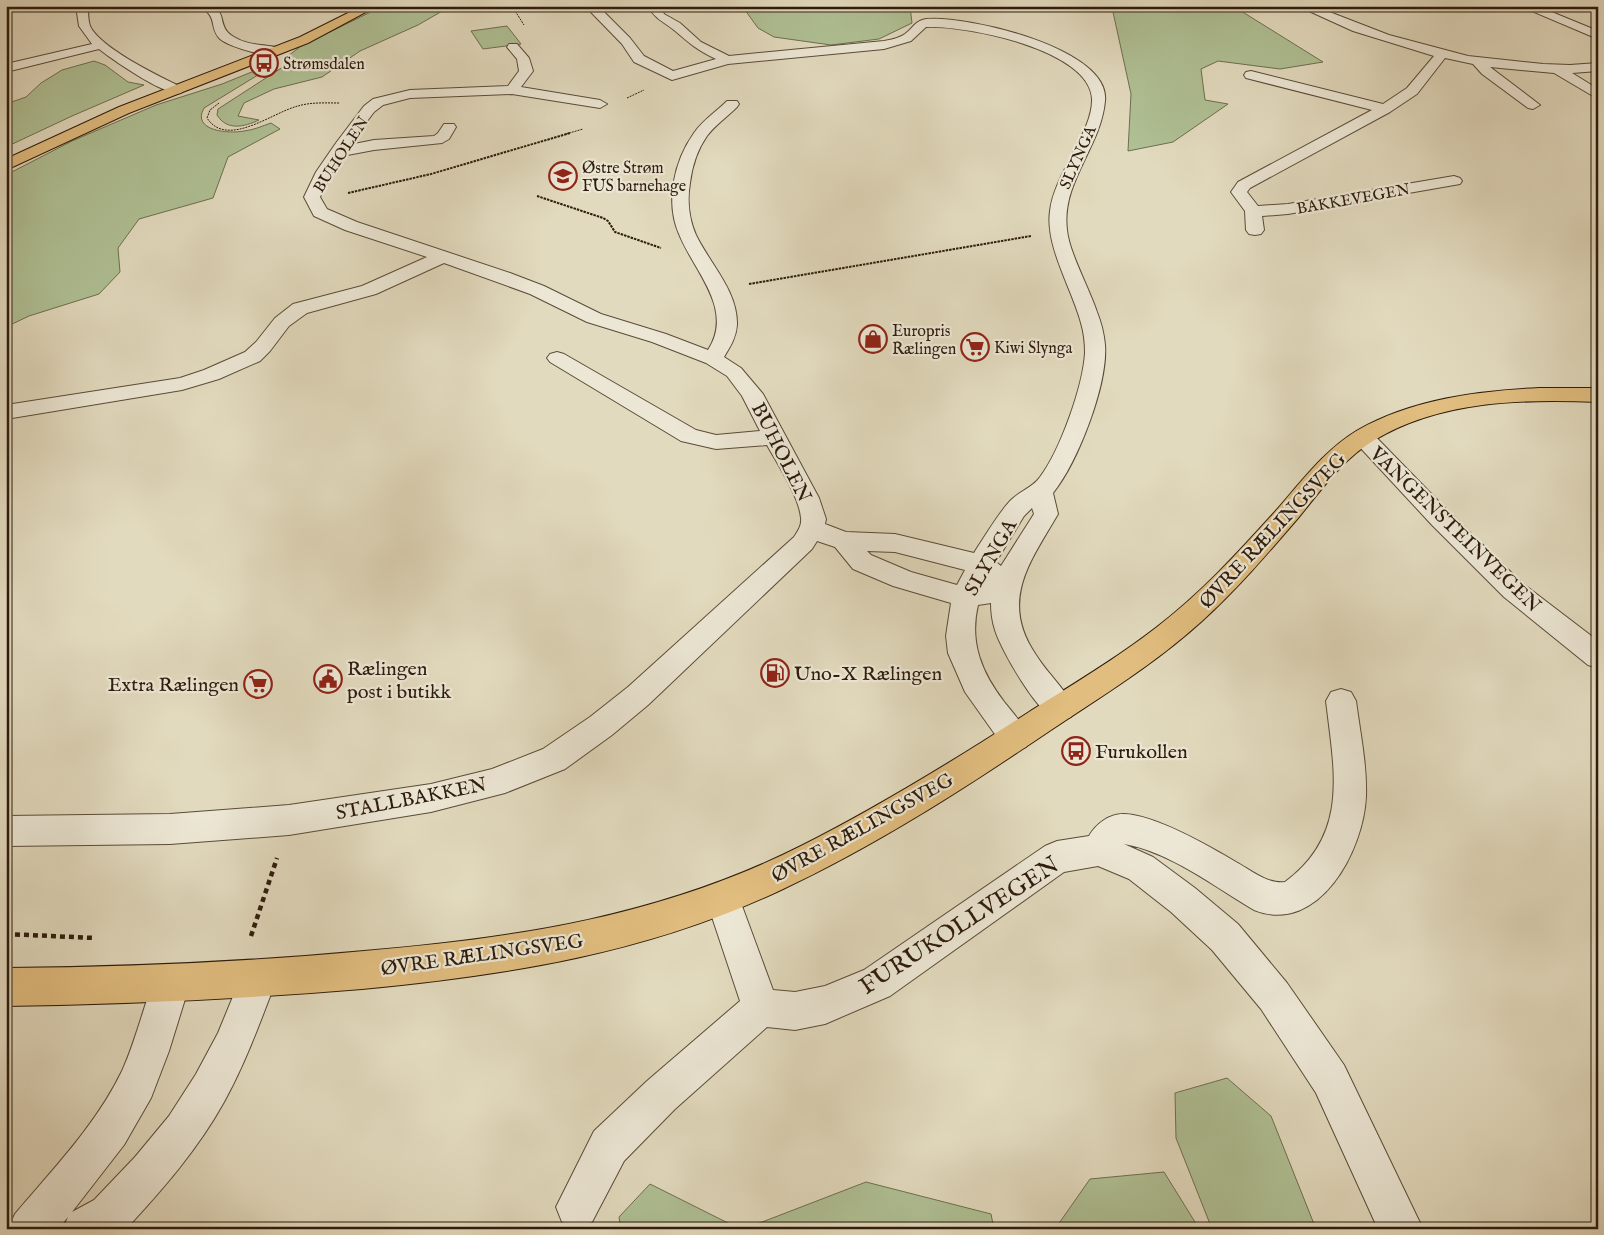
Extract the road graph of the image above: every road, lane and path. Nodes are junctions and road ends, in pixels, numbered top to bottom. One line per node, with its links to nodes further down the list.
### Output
1 (82, 6): 11 (street)
2 (206, 6): 13 (street)
3 (371, 6): 13 (main road)
4 (591, 6): 21 (street)
5 (654, 6): 15 (street)
6 (1304, 6): 14 (street)
7 (1526, 6): 9 (street)
8 (1598, 21): 9 (street)
9 (1588, 31): 10 (street)
10 (1556, 32)
11 (102, 45): 18 (street); 22 (street)
12 (514, 48): 23 (street)
13 (276, 51): 22 (main road)
14 (1441, 55): 16 (street); 30 (street)
15 (727, 60): 21 (street, SLYNGA); 39 (street, SLYNGA)
16 (1479, 63): 19 (street); 29 (street)
17 (1598, 67): 19 (street)
18 (6, 68)
19 (1558, 70): 24 (street)
20 (1251, 75): 30 (street)
21 (672, 76): 27 (path)
22 (176, 90): 33 (main road)
23 (512, 90): 26 (street, BUHOLEN); 27 (street, BUHOLEN)
24 (1598, 95)
25 (221, 102): 26 (path)
26 (378, 102): 32 (street, BUHOLEN)
27 (608, 104): 36 (path)
28 (732, 104): 40 (street)
29 (1533, 105)
30 (1385, 109): 37 (street)
31 (449, 127): 32 (street)
32 (337, 152): 36 (street, BUHOLEN)
33 (6, 165)
34 (1454, 181): 37 (street, BAKKEVEGEN)
35 (537, 196): 40 (path)
36 (318, 207): 41 (street, BUHOLEN)
37 (1253, 211): 38 (street)
38 (1255, 230)
39 (1058, 233): 42 (path); 49 (street, SLYNGA)
40 (698, 253): 42 (street)
41 (443, 257): 44 (street, BUHOLEN); 46 (street)
42 (718, 289): 44 (street)
43 (557, 358): 47 (street)
44 (713, 359): 47 (street, BUHOLEN)
45 (1598, 394): 48 (main road, ØVRE RÆLINGSVEG)
46 (6, 412)
47 (774, 437): 50 (street, BUHOLEN)
48 (1363, 437): 55 (street, VANGENSTEINVEGEN); 57 (main road, ØVRE RÆLINGSVEG)
49 (1041, 491): 52 (street, SLYNGA); 53 (street, SLYNGA)
50 (812, 529): 51 (street, BUHOLEN); 59 (street, STALLBAKKEN)
51 (844, 541): 52 (street, BUHOLEN); 54 (street, BUHOLEN)
52 (981, 564): 53 (street, BUHOLEN); 54 (street, SLYNGA)
53 (1006, 590): 54 (street, BUHOLEN); 57 (street, SLYNGA)
54 (966, 597): 58 (street, SLYNGA)
55 (1598, 657)
56 (1341, 701): 61 (street)
57 (1060, 708): 58 (main road, ØVRE RÆLINGSVEG)
58 (1015, 738): 62 (main road, ØVRE RÆLINGSVEG)
59 (289, 820): 60 (street, STALLBAKKEN); 64 (path)
60 (6, 832)
61 (1099, 850): 69 (street, FURUKOLLVEGEN); 73 (street)
62 (723, 899): 66 (main road, ØVRE RÆLINGSVEG); 69 (street)
63 (6, 934): 65 (path)
64 (251, 936)
65 (95, 938)
66 (259, 978): 67 (main road, ØVRE RÆLINGSVEG); 72 (street)
67 (171, 983): 68 (main road, ØVRE RÆLINGSVEG); 71 (street)
68 (6, 987)
69 (761, 1008): 70 (street)
70 (577, 1207)
71 (30, 1229)
72 (85, 1229)
73 (1401, 1229)

